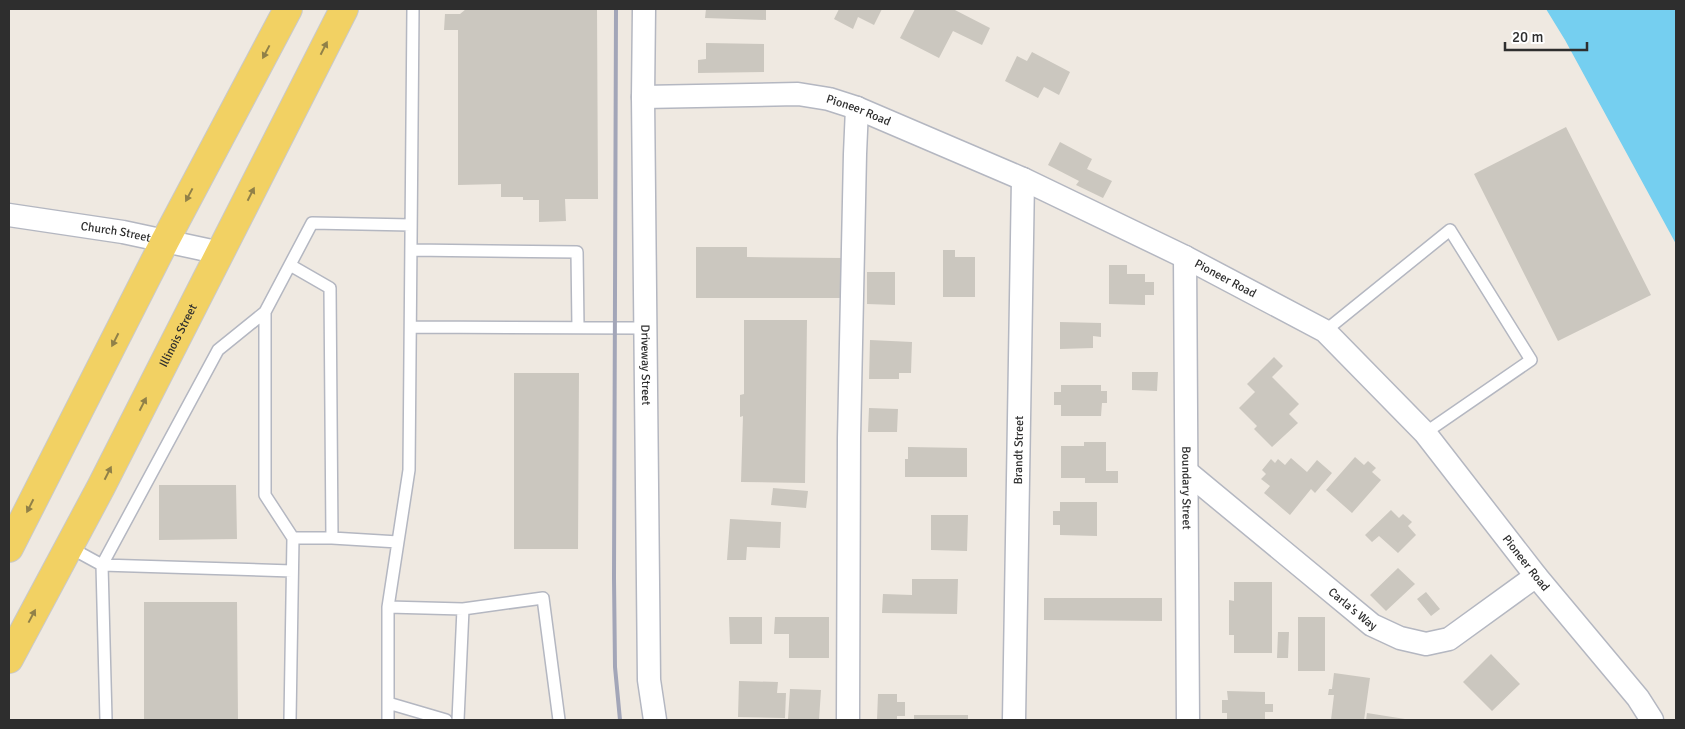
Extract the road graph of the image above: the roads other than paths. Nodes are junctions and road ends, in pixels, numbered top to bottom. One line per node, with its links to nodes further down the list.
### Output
1 (288, 9): 10 (main road, one-way to 10)
2 (344, 9): 12 (main road, Illinois Street, one-way to 2)
3 (413, 9): 9 (lane)
4 (644, 9): 5 (street, Driveway Street)
5 (643, 97): 6 (street, Pioneer Road); 18 (street, Driveway Street)
6 (857, 108): 7 (street, Pioneer Road); 41 (street)
7 (1023, 179): 13 (street, Pioneer Road); 42 (street, Brandt Street)
8 (9, 215): 10 (street, Church Street)
9 (411, 225): 11 (lane); 14 (lane)
10 (165, 242): 12 (street, Church Street); 26 (main road, one-way to 26)
11 (411, 250): 16 (lane); 17 (lane)
12 (220, 253): 25 (main road, Illinois Street, one-way to 12)
13 (1185, 258): 19 (street, Pioneer Road); 21 (street, Boundary Street)
14 (290, 265): 15 (lane); 23 (lane)
15 (264, 312): 22 (lane); 27 (lane)
16 (411, 327): 17 (lane); 24 (lane)
17 (578, 328): 18 (lane)
18 (646, 328): 40 (street, Driveway Street)
19 (1325, 331): 20 (street, Pioneer Road); 20 (lane)
20 (1425, 433): 29 (street, Pioneer Road)
21 (1187, 472): 29 (street, Carla's Way); 43 (street, Boundary Street)
22 (293, 538): 23 (lane); 28 (lane)
23 (332, 538): 24 (lane)
24 (398, 542): 30 (lane)
25 (69, 547): 27 (lane); 32 (main road, Illinois Street, one-way to 25)
26 (9, 548)
27 (102, 565): 28 (lane); 34 (lane)
28 (292, 571): 35 (lane)
29 (1536, 576): 44 (street, Pioneer Road)
30 (388, 607): 31 (lane); 33 (lane)
31 (463, 609): 38 (lane); 39 (lane)
32 (9, 659)
33 (388, 704): 36 (lane); 37 (lane)
34 (106, 720)
35 (290, 720)
36 (388, 720)
37 (446, 720)
38 (458, 720)
39 (559, 720)
40 (655, 720)
41 (848, 720)
42 (1014, 720)
43 (1188, 720)
44 (1652, 720)

